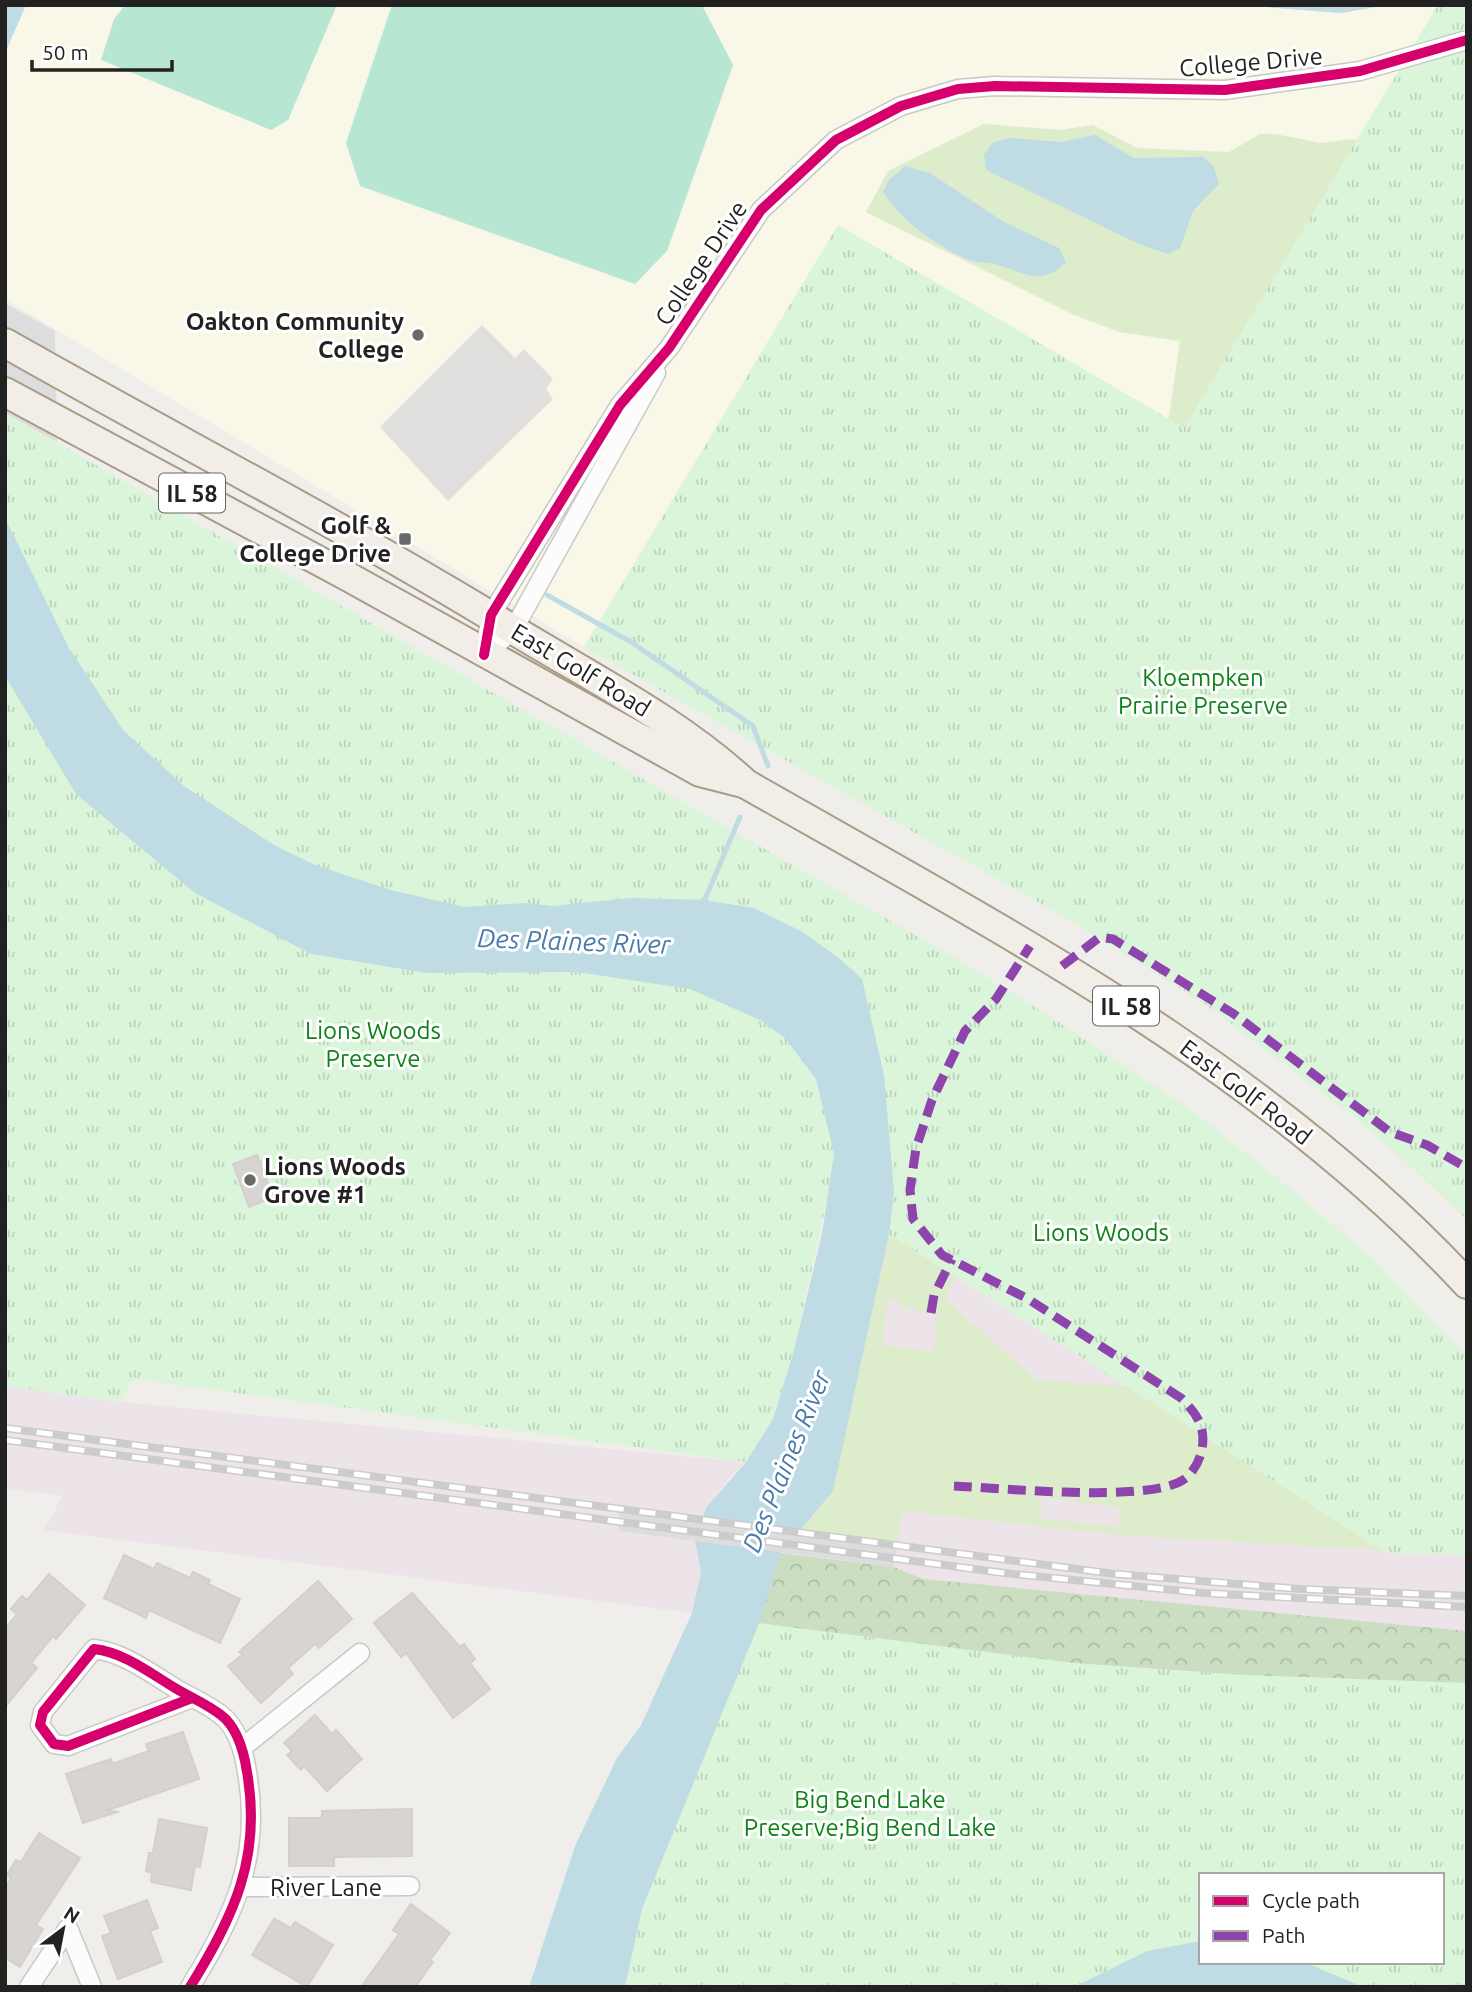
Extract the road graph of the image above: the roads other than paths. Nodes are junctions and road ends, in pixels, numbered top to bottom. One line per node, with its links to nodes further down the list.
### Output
1 (1467, 40): 3 (street, College Drive)
2 (5, 343): 5 (main road, East Golf Road / IL 58)
3 (669, 348): 5 (street, College Drive); 5 (street, College Drive)
4 (5, 392): 6 (main road, East Golf Road / IL 58)
5 (502, 622): 6 (street, College Drive); 6 (street, College Drive); 7 (main road, East Golf Road / IL 58)
6 (484, 655): 7 (main road, East Golf Road / IL 58)
7 (746, 784): 8 (main road, East Golf Road / IL 58)
8 (1467, 1284)
9 (360, 1653): 11 (street)
10 (192, 1698): 10 (street); 11 (street)
11 (243, 1747): 13 (street)
12 (410, 1886): 13 (street, River Lane)
13 (243, 1887): 16 (street)
14 (29, 1987): 15 (street)
15 (92, 1987)
16 (190, 1987)

